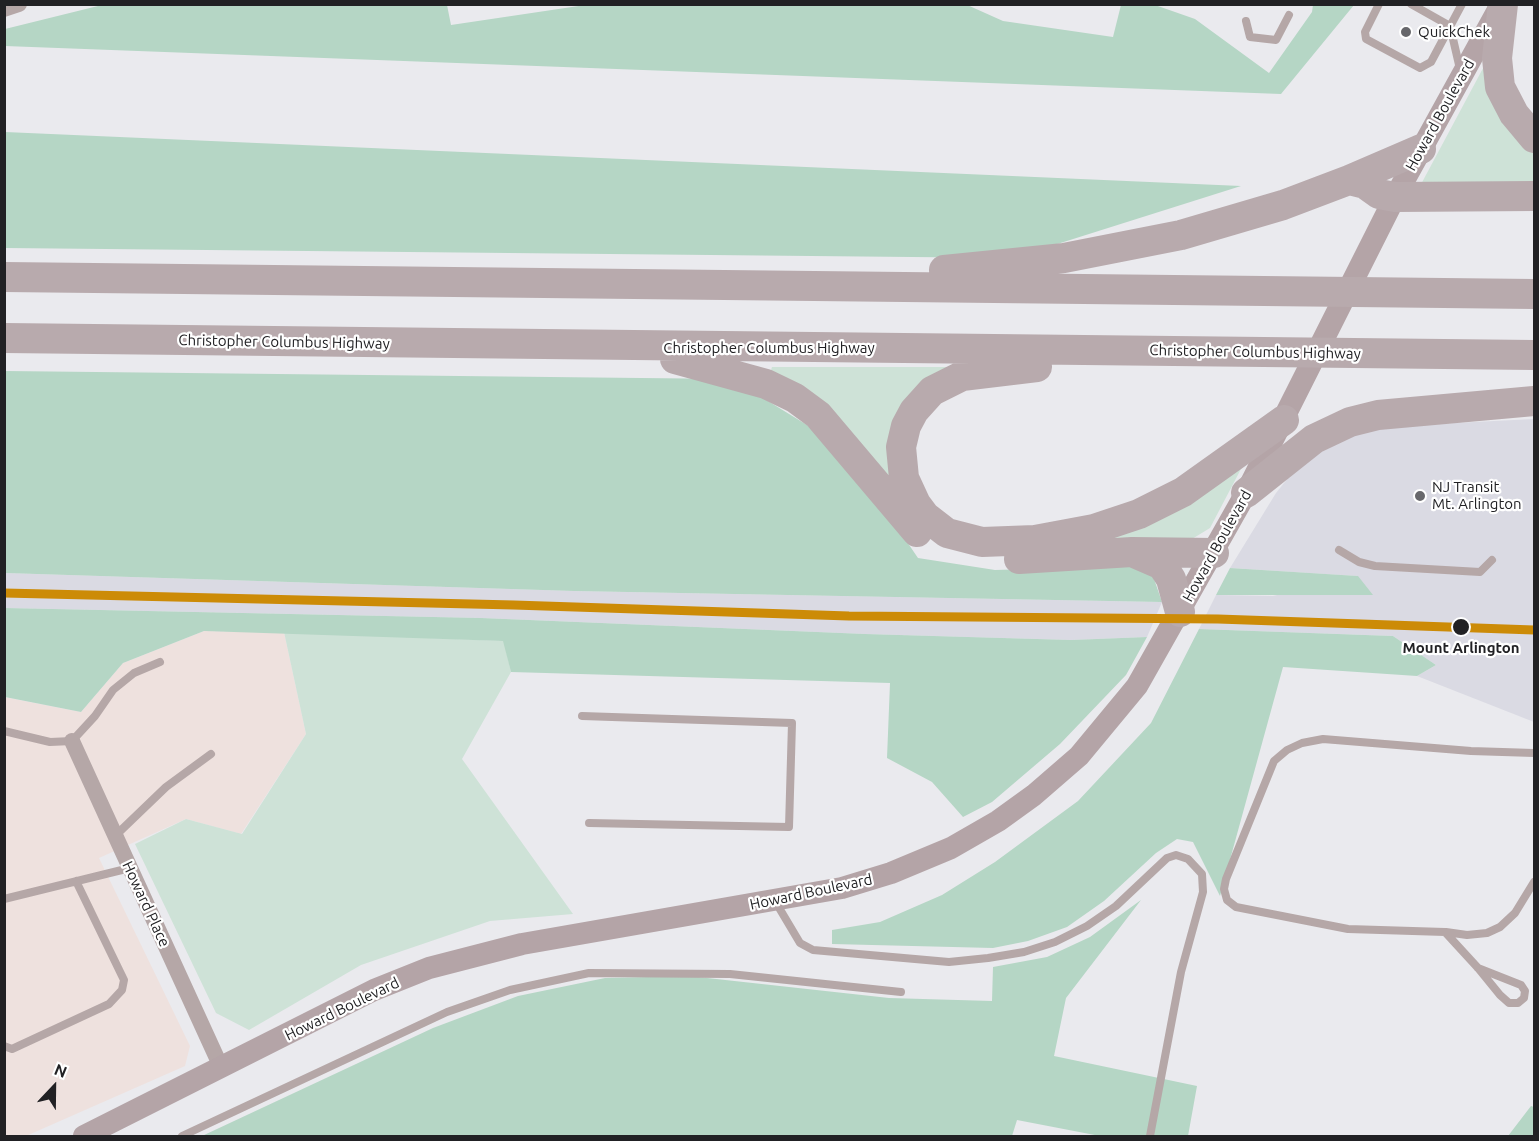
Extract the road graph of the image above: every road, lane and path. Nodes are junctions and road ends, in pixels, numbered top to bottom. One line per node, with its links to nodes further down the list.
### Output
1 (19, 4): 6 (street)
2 (1379, 4): 9 (lane)
3 (1411, 4): 9 (lane)
4 (1462, 4): 9 (lane)
5 (1502, 4): 10 (main road, Howard Boulevard); 11 (highway)
6 (4, 9)
7 (1289, 15): 8 (lane)
8 (1246, 21)
9 (1450, 26): 10 (lane)
10 (1462, 75): 12 (main road, Howard Boulevard)
11 (1534, 138)
12 (1421, 149): 13 (highway); 15 (main road, Howard Boulevard)
13 (1349, 180): 15 (highway); 17 (highway)
14 (1534, 196): 15 (highway)
15 (1395, 197): 24 (main road, Howard Boulevard)
16 (4, 277): 17 (highway)
17 (891, 287): 18 (highway)
18 (1534, 294)
19 (4, 338): 20 (highway, Christopher Columbus Highway)
20 (618, 346): 21 (highway, Christopher Columbus Highway); 27 (highway)
21 (1108, 350): 22 (highway, Christopher Columbus Highway); 24 (highway)
22 (1534, 355)
23 (1534, 401): 25 (highway)
24 (1284, 420): 25 (main road, Howard Boulevard)
25 (1246, 493): 28 (main road, Howard Boulevard)
26 (1339, 549): 29 (lane)
27 (1132, 552): 28 (highway); 30 (highway)
28 (1214, 553): 30 (main road, Howard Boulevard)
29 (1492, 560)
30 (1180, 612): 43 (main road, Howard Boulevard)
31 (160, 662): 34 (lane)
32 (582, 716): 37 (lane)
33 (4, 731): 34 (lane)
34 (72, 741): 38 (street, Howard Place)
35 (1534, 753): 44 (lane)
36 (211, 754): 38 (lane)
37 (589, 823)
38 (115, 836): 39 (street, Howard Place)
39 (130, 868): 40 (lane); 48 (street, Howard Place)
40 (76, 881): 42 (lane); 47 (lane)
41 (1534, 882): 44 (lane)
42 (4, 899)
43 (775, 900): 48 (main road, Howard Boulevard); 51 (lane)
44 (1445, 932): 45 (lane)
45 (1478, 968): 45 (lane)
46 (901, 992): 50 (lane)
47 (4, 1046)
48 (221, 1067): 49 (main road, Howard Boulevard)
49 (84, 1137)
50 (182, 1137)
51 (1149, 1137)

